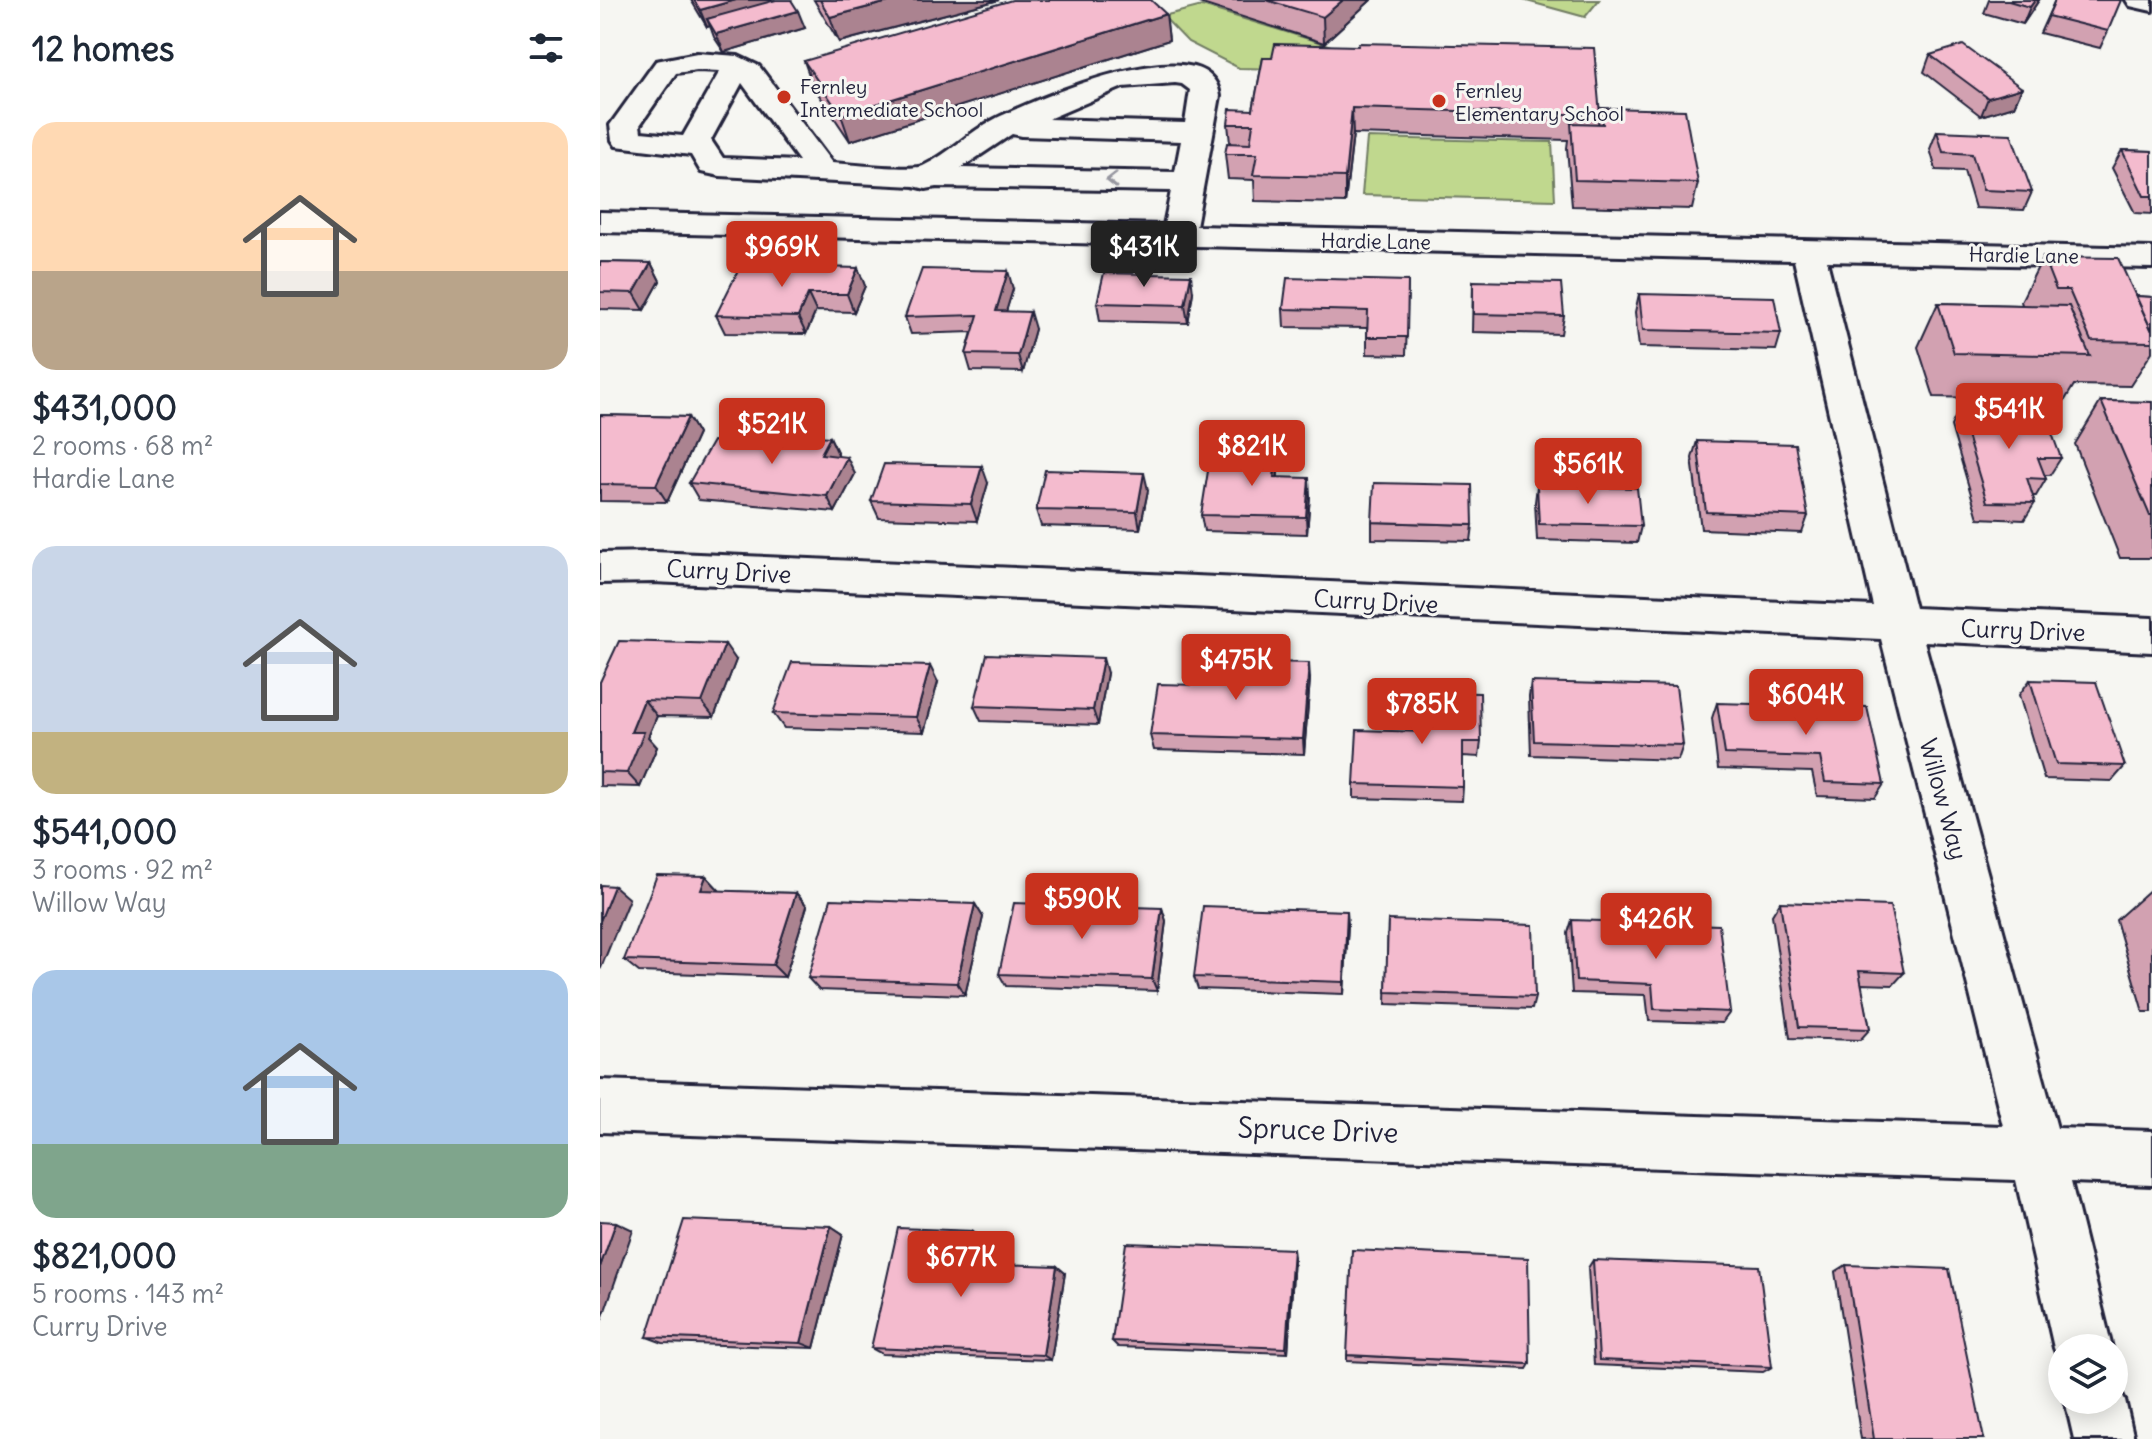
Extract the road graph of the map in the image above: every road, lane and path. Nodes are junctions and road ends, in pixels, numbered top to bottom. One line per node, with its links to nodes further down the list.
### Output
1 (2140, 0): 2 (street)
2 (2152, 3)
3 (738, 65): 6 (street); 6 (street); 7 (street)
4 (1004, 126): 5 (street); 5 (street); 8 (street)
5 (1198, 132): 9 (street)
6 (693, 145): 7 (street)
7 (823, 172): 8 (street)
8 (927, 177): 9 (street, one-way to 8); 11 (street)
9 (1190, 182): 12 (street)
10 (600, 222): 11 (street, Hardie Lane)
11 (907, 231): 12 (street, Hardie Lane)
12 (1178, 237): 13 (street, Hardie Lane)
13 (1808, 250): 14 (street, Hardie Lane); 16 (street, Willow Way)
14 (2152, 258)
15 (600, 568): 16 (street, Curry Drive)
16 (1899, 626): 17 (street, Curry Drive); 19 (street, Willow Way)
17 (2152, 635)
18 (600, 1106): 19 (street, Spruce Drive)
19 (2037, 1154): 20 (street, Spruce Drive); 21 (street, Willow Way)
20 (2152, 1158)
21 (2080, 1334)
22 (2098, 1414): 23 (street)
23 (2104, 1439)

